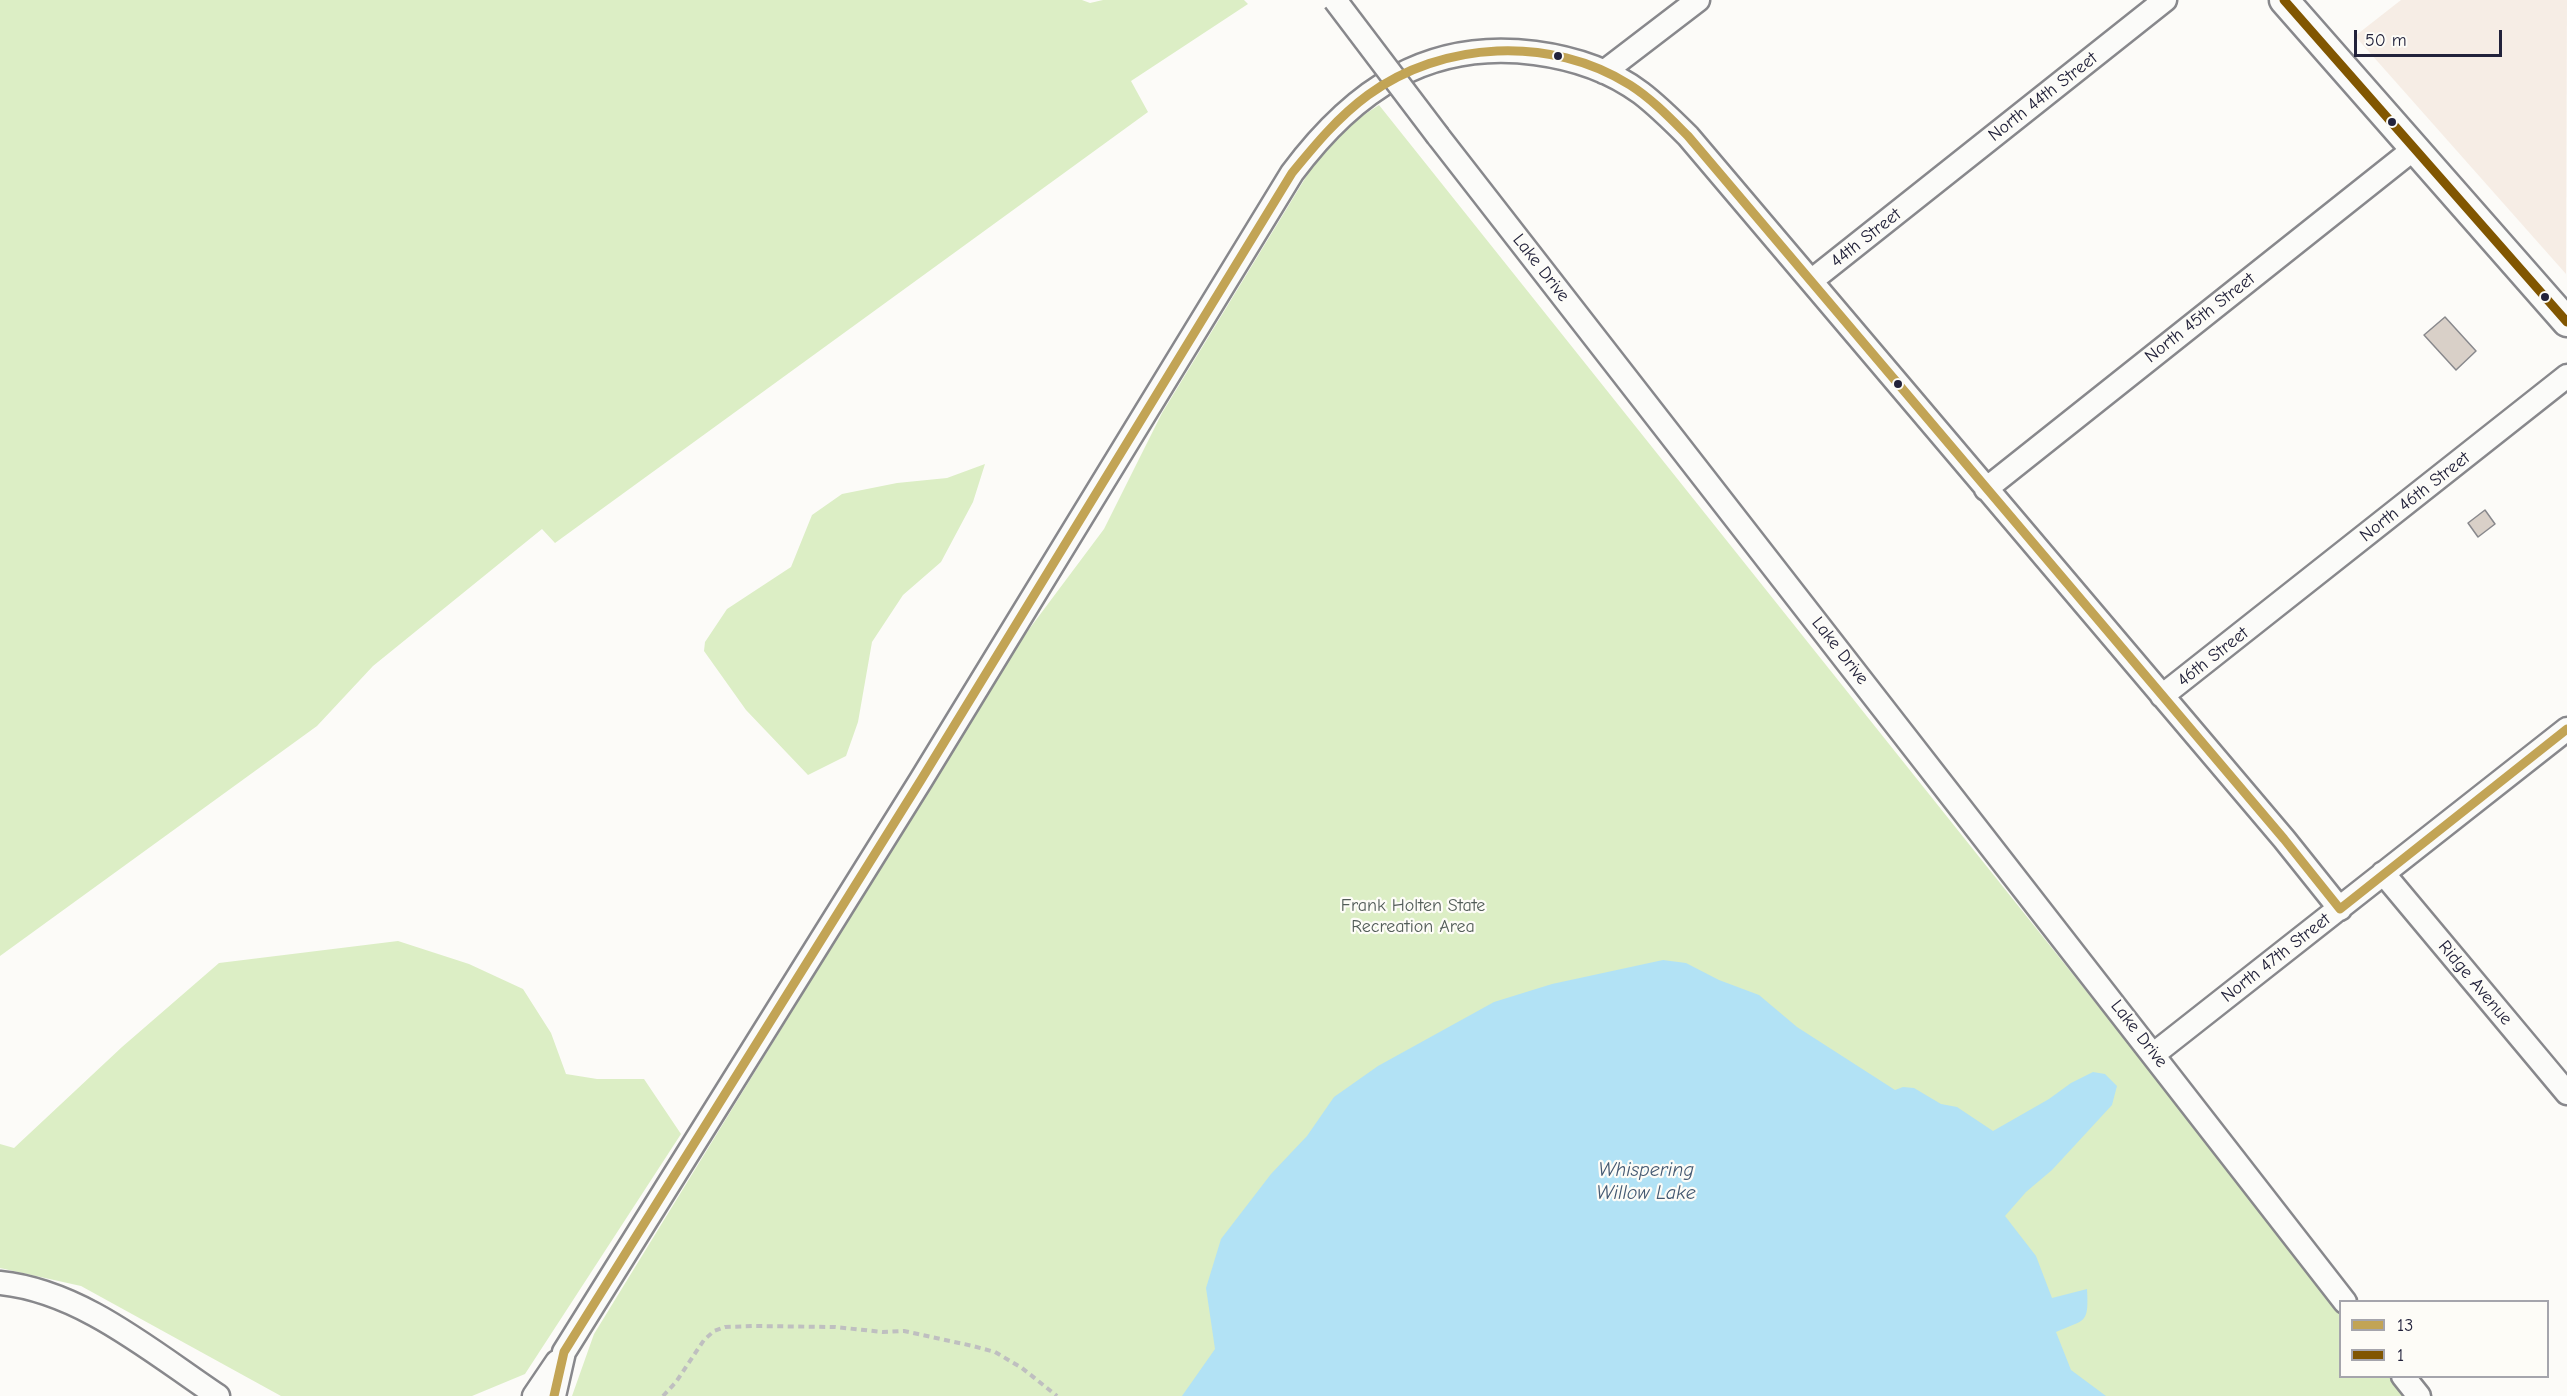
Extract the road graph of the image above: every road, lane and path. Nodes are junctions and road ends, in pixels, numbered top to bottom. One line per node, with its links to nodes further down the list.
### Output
1 (1335, 0): 17 (street, Lake Drive, bridge)
2 (1698, 0): 5 (street)
3 (2284, 0): 6 (main road)
4 (2161, 1): 7 (street, North 44th Street)
5 (1604, 72): 8 (street); 21 (street)
6 (2415, 148): 9 (main road); 11 (street, North 45th Street)
7 (1921, 194): 8 (street, 44th Street)
8 (1811, 281): 11 (street)
9 (2562, 306)
10 (2567, 376): 12 (street, North 46th Street)
11 (1986, 489): 13 (street)
12 (2263, 617): 13 (street, 46th Street)
13 (2163, 696): 16 (street)
14 (2567, 729): 15 (street, North 47th Street)
15 (2383, 873): 16 (street, North 47th Street); 18 (street, Ridge Avenue)
16 (2340, 909): 17 (street, North 47th Street)
17 (2154, 1054): 20 (street, Lake Drive)
18 (2566, 1089)
19 (0, 1283): 23 (street)
20 (2342, 1300)
21 (564, 1352): 24 (street); 25 (street)
22 (2404, 1378): 28 (street)
23 (218, 1396)
24 (534, 1396)
25 (554, 1396)
26 (663, 1396): 27 (path)
27 (1057, 1396)
28 (2419, 1396)

